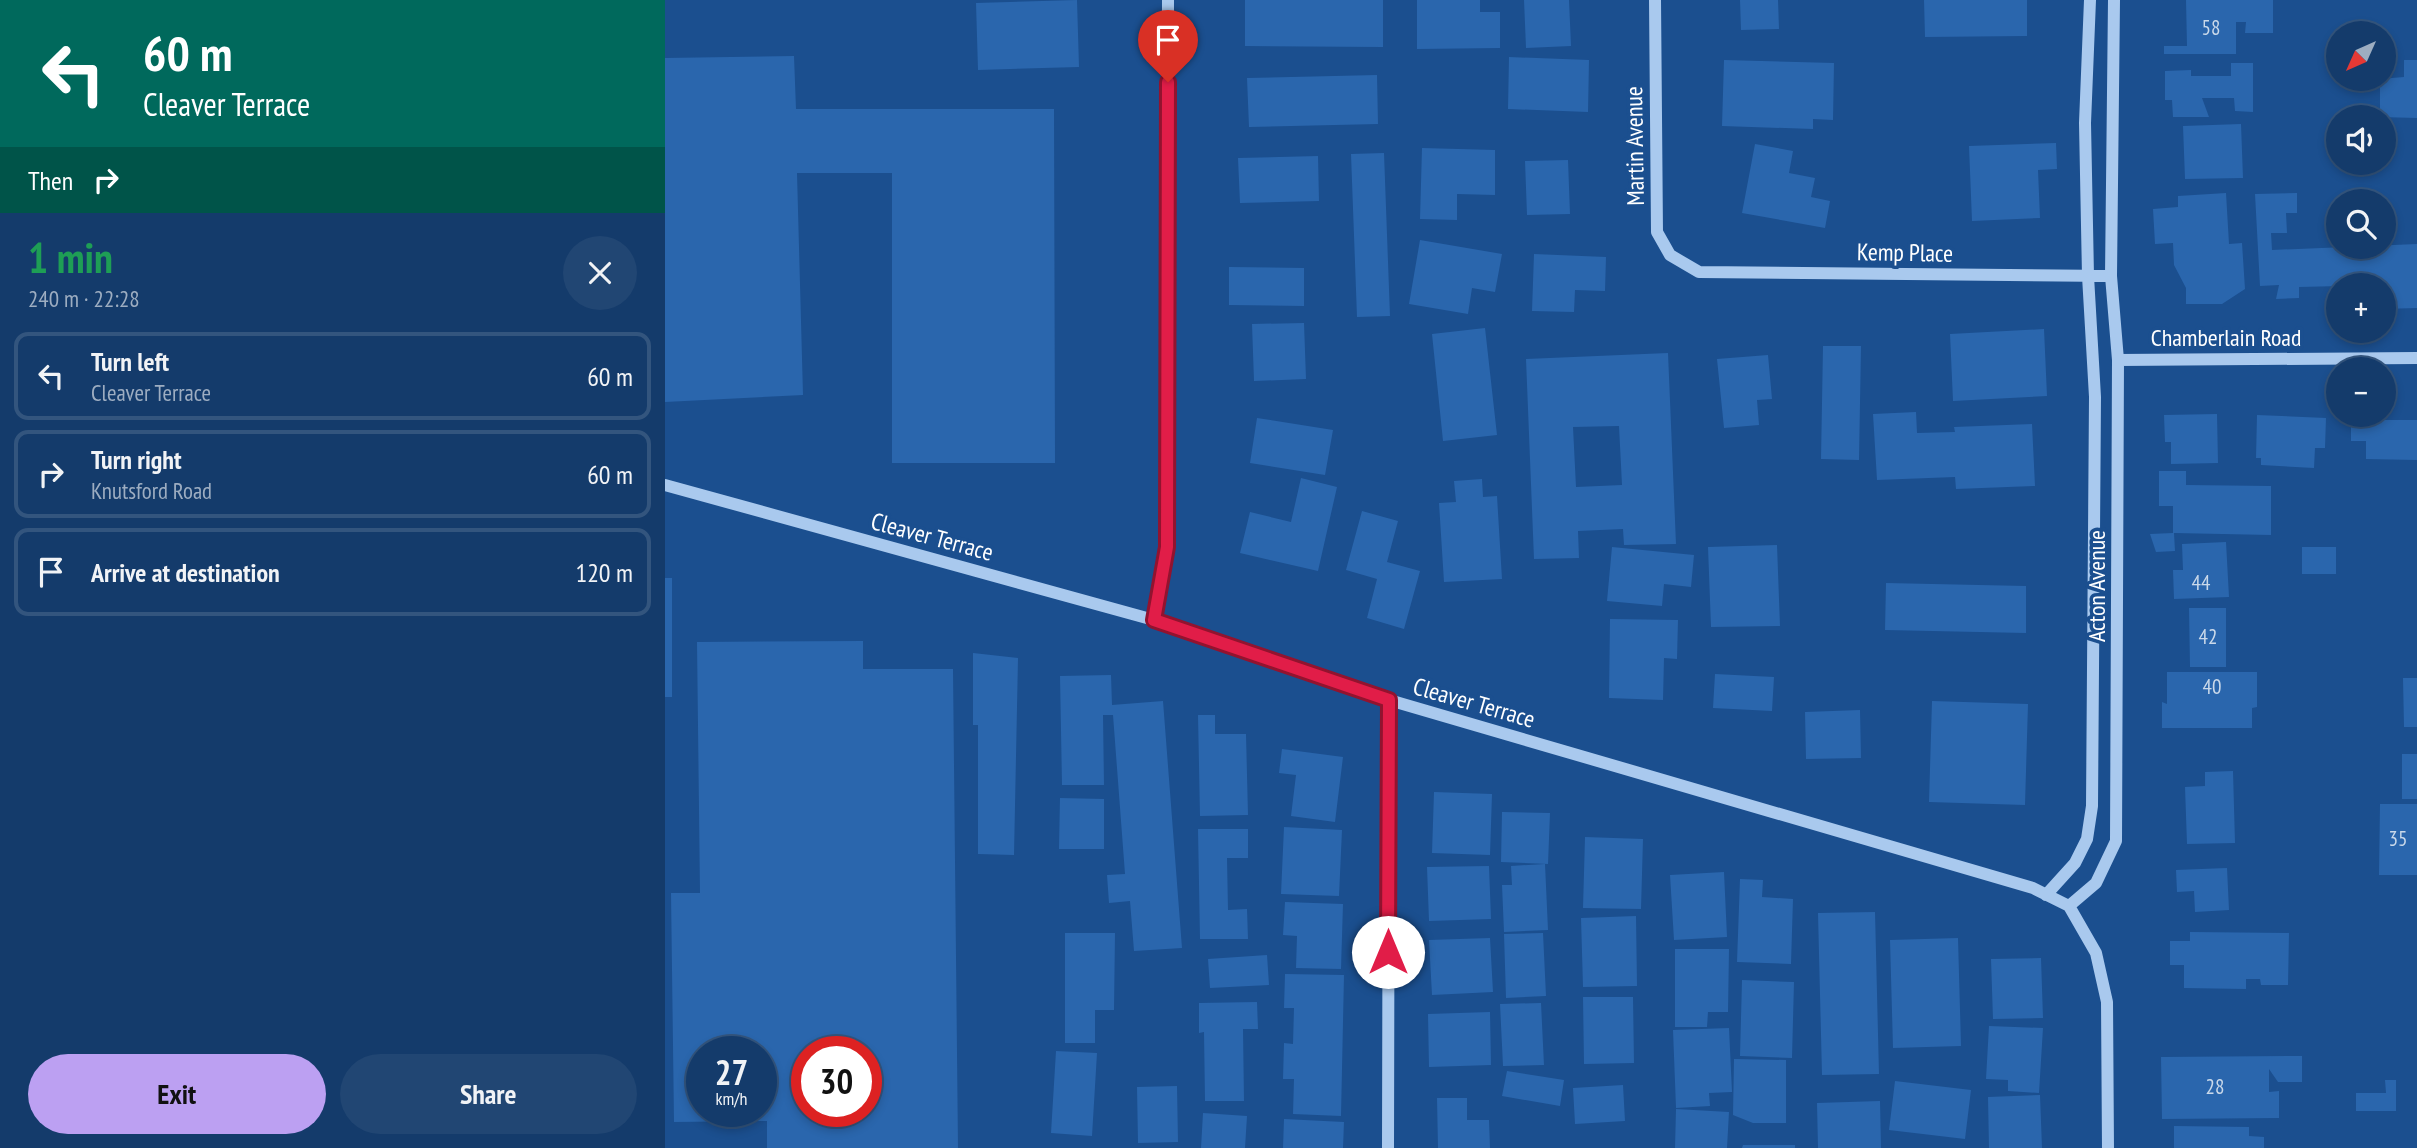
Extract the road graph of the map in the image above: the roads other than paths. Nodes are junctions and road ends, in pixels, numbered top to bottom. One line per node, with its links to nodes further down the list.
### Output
1 (1168, 0): 11 (street)
2 (1655, 0): 5 (street, Martin Avenue)
3 (2090, 0): 6 (street, Acton Avenue)
4 (2114, 0): 7 (street, Acton Avenue)
5 (1699, 272): 6 (street, Kemp Place)
6 (2088, 276): 7 (street, Kemp Place); 13 (street, Acton Avenue)
7 (2111, 276): 9 (street, Acton Avenue)
8 (2417, 358): 9 (street, Chamberlain Road)
9 (2118, 360): 14 (street, Acton Avenue)
10 (665, 485): 11 (street, Cleaver Terrace)
11 (1154, 620): 12 (street, Cleaver Terrace)
12 (1389, 700): 13 (street, Cleaver Terrace); 15 (street)
13 (2046, 895): 14 (street, Cleaver Terrace)
14 (2069, 906): 16 (street)
15 (1388, 1148)
16 (2108, 1148)

